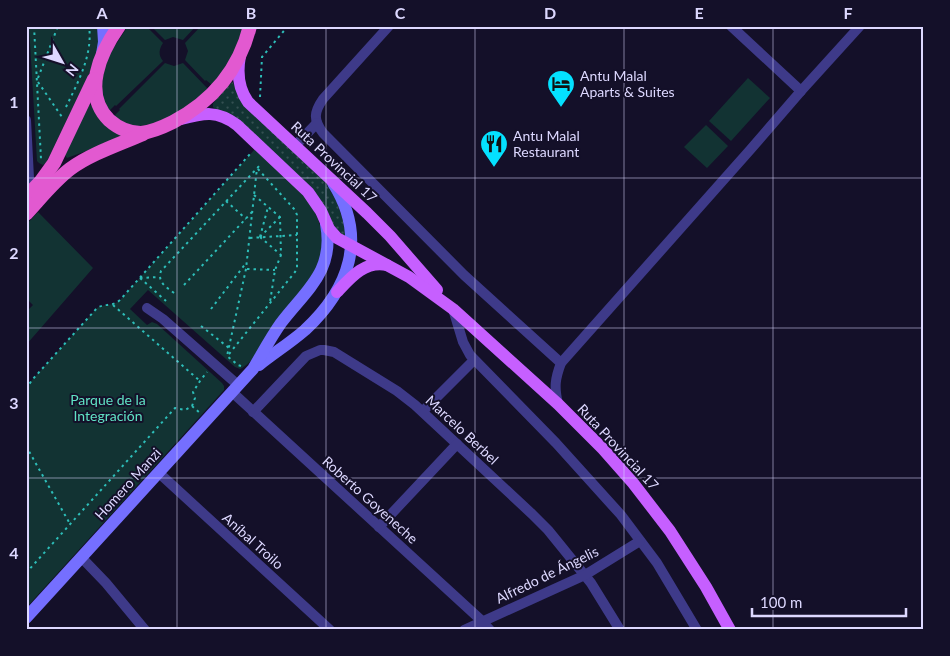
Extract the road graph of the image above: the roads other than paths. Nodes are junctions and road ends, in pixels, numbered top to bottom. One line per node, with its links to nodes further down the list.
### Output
1 (103, 26): 8 (main road)
2 (119, 26): 8 (highway)
3 (250, 26): 7 (highway)
4 (390, 26): 12 (street)
5 (731, 26): 9 (street)
6 (860, 26): 9 (street)
7 (242, 51): 11 (highway); 14 (main road, Ruta Provincial 17)
8 (98, 69): 13 (highway); 16 (highway)
9 (801, 91): 25 (street)
10 (26, 120): 16 (street)
11 (176, 120): 13 (highway); 18 (main road, Ruta Provincial 17)
12 (317, 123): 14 (street); 25 (street)
13 (148, 132): 16 (highway)
14 (295, 146): 15 (main road, Ruta Provincial 17)
15 (327, 176): 19 (main road, Homero Manzi); 23 (main road, Ruta Provincial 17)
16 (34, 194): 17 (highway)
17 (26, 214)
18 (326, 224): 19 (main road, Ruta Provincial 17); 26 (main road, Homero Manzi)
19 (351, 246): 20 (main road, Ruta Provincial 17); 21 (main road, Homero Manzi)
20 (389, 266): 21 (main road); 23 (main road, Ruta Provincial 17)
21 (337, 292): 26 (main road, Homero Manzi)
22 (147, 308): 27 (street, Roberto Goyeneche)
23 (453, 309): 24 (street); 28 (main road, Ruta Provincial 17)
24 (474, 360): 29 (street); 34 (street)
25 (561, 363): 28 (street)
26 (249, 367): 27 (main road, Homero Manzi)
27 (235, 389): 30 (street, Roberto Goyeneche); 32 (main road, Homero Manzi)
28 (558, 404): 45 (main road, Ruta Provincial 17)
29 (423, 411): 30 (street, Marcelo Berbel); 31 (street, Marcelo Berbel)
30 (254, 412): 33 (street, Roberto Goyeneche)
31 (457, 444): 33 (street); 36 (street, Marcelo Berbel)
32 (158, 473): 35 (main road, Homero Manzi); 40 (street, Aníbal Troilo)
33 (379, 527): 38 (street, Roberto Goyeneche)
34 (640, 541): 36 (street, Alfredo de Ángelis); 44 (street)
35 (82, 557): 37 (main road, Homero Manzi); 39 (street)
36 (585, 575): 38 (street, Alfredo de Ángelis); 43 (street, Marcelo Berbel)
37 (26, 618)
38 (482, 621): 41 (street, Alfredo de Ángelis); 42 (street, Roberto Goyeneche)
39 (145, 630)
40 (330, 630)
41 (464, 630)
42 (490, 630)
43 (620, 630)
44 (697, 630)
45 (730, 630)

